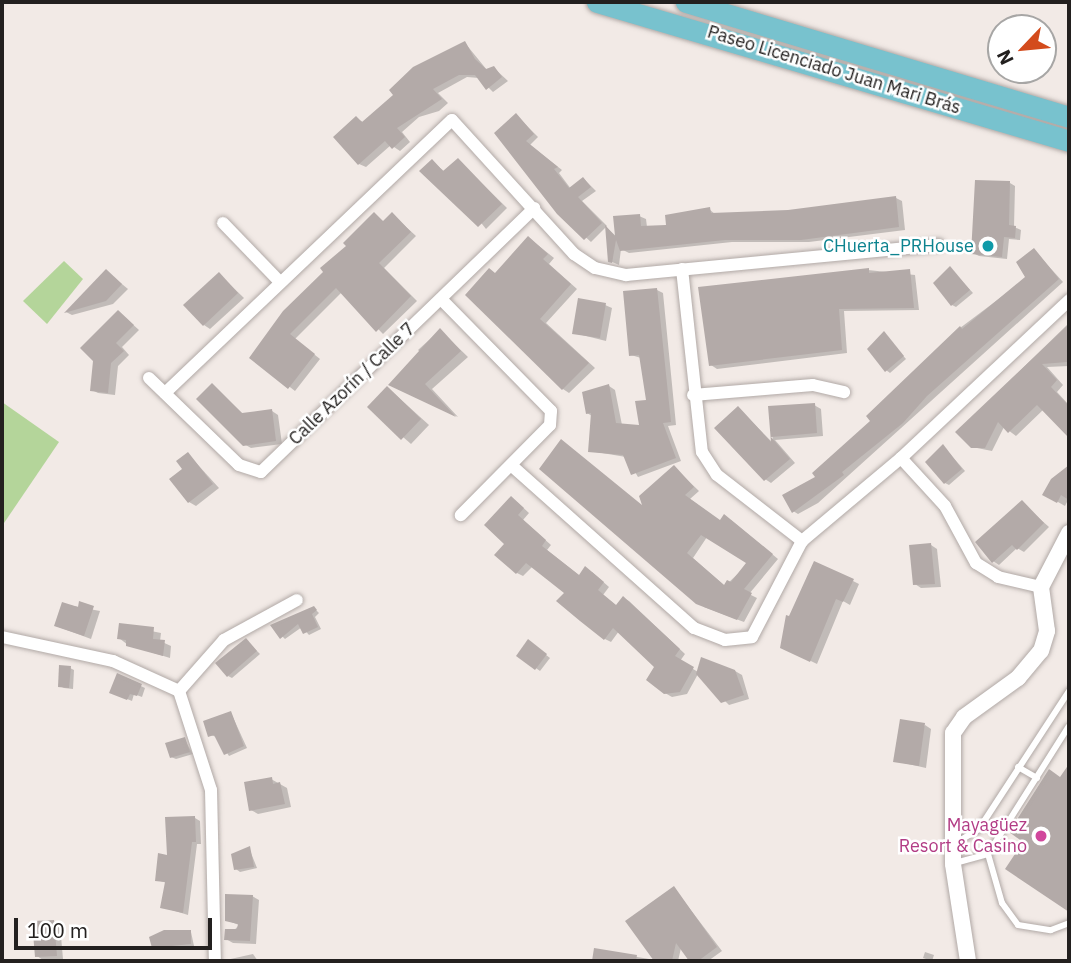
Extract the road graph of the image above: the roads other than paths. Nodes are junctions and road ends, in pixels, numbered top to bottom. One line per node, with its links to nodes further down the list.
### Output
1 (597, 2): 4 (main road, Paseo Licenciado Juan Mari Brás)
2 (685, 2): 3 (main road, Paseo Licenciado Juan Mari Brás)
3 (1069, 117)
4 (1069, 141)
5 (534, 208): 8 (street); 9 (street); 10 (street, Calle Azorín / Calle 7)
6 (223, 223): 9 (street)
7 (939, 245): 8 (street)
8 (682, 270): 15 (street)
9 (280, 282): 13 (street)
10 (441, 299): 13 (street, Calle Azorín / Calle 7); 17 (street)
11 (1069, 300): 16 (street)
12 (149, 378): 13 (street, Calle Azorín / Calle 7)
13 (165, 393)
14 (844, 393): 15 (street)
15 (693, 395): 20 (street)
16 (901, 458): 20 (street); 21 (street)
17 (511, 465): 18 (street); 20 (street)
18 (461, 515)
19 (1069, 533): 21 (street)
20 (803, 541)
21 (1041, 587): 31 (street)
22 (297, 600): 24 (street)
23 (2, 637): 24 (street)
24 (179, 691): 35 (street)
25 (1068, 698): 27 (lane)
26 (1069, 726): 28 (lane)
27 (1018, 767): 28 (lane); 29 (lane)
28 (1037, 778): 30 (lane)
29 (982, 823): 30 (lane); 31 (lane)
30 (1000, 834): 32 (lane)
31 (953, 845): 33 (street)
32 (988, 854): 33 (lane); 34 (lane)
33 (953, 864): 36 (street)
34 (1069, 923)
35 (215, 961)
36 (968, 961)

